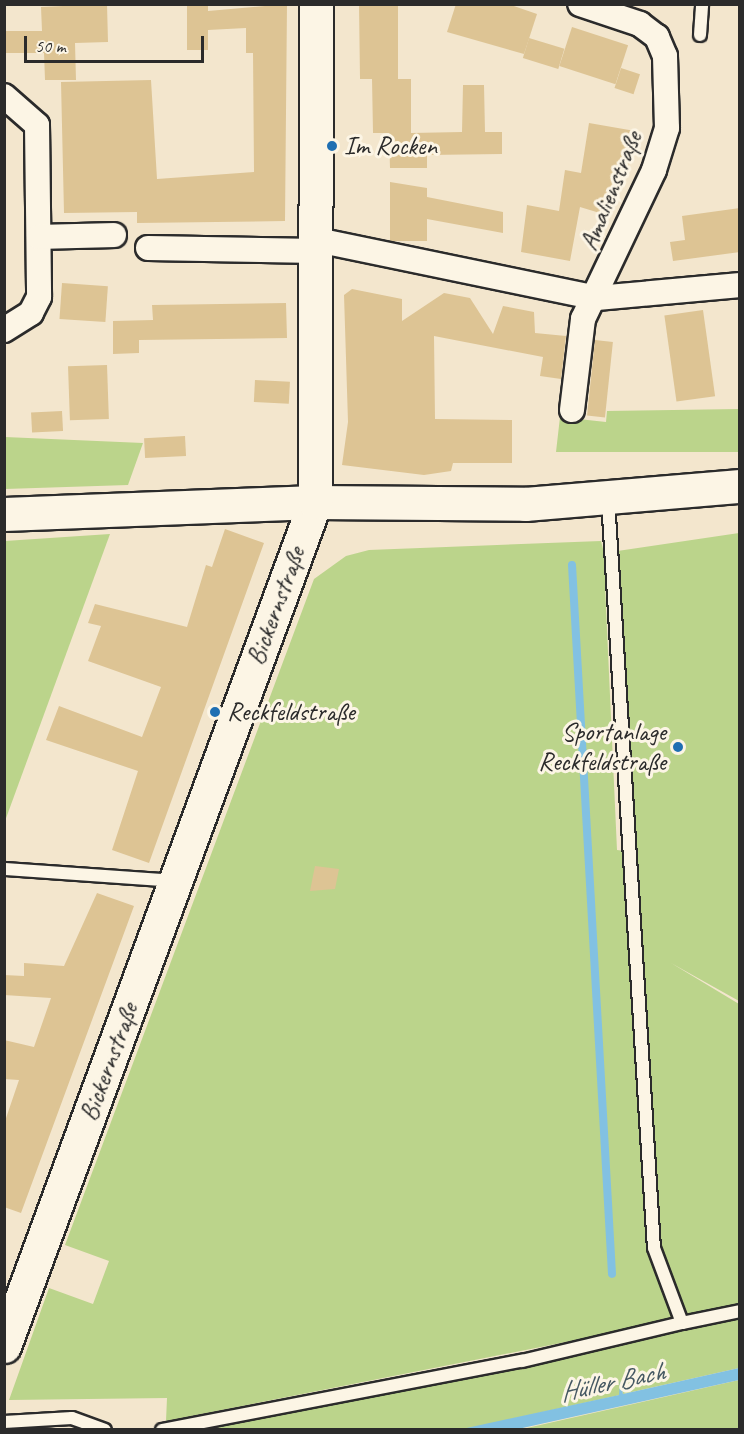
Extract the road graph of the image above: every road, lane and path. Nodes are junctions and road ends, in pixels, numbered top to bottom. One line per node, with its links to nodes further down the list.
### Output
1 (316, 4): 8 (street, Bickernstraße)
2 (580, 4): 11 (street, Amalienstraße)
3 (702, 4): 4 (lane)
4 (700, 35)
5 (4, 96): 7 (street)
6 (114, 235): 7 (street)
7 (39, 237): 12 (street)
8 (317, 245): 9 (street); 11 (street); 16 (street, Bickernstraße)
9 (148, 248)
10 (740, 285): 11 (street)
11 (597, 298): 13 (street, Amalienstraße)
12 (4, 330)
13 (572, 410)
14 (740, 486): 15 (street)
15 (608, 499): 16 (street); 21 (lane)
16 (315, 502): 17 (street); 19 (street, Bickernstraße)
17 (4, 514)
18 (4, 869): 19 (lane)
19 (175, 881): 22 (street, Bickernstraße)
20 (740, 1311): 21 (lane)
21 (682, 1323): 25 (lane)
22 (4, 1346)
23 (4, 1422): 24 (lane)
24 (105, 1430)
25 (162, 1430)

